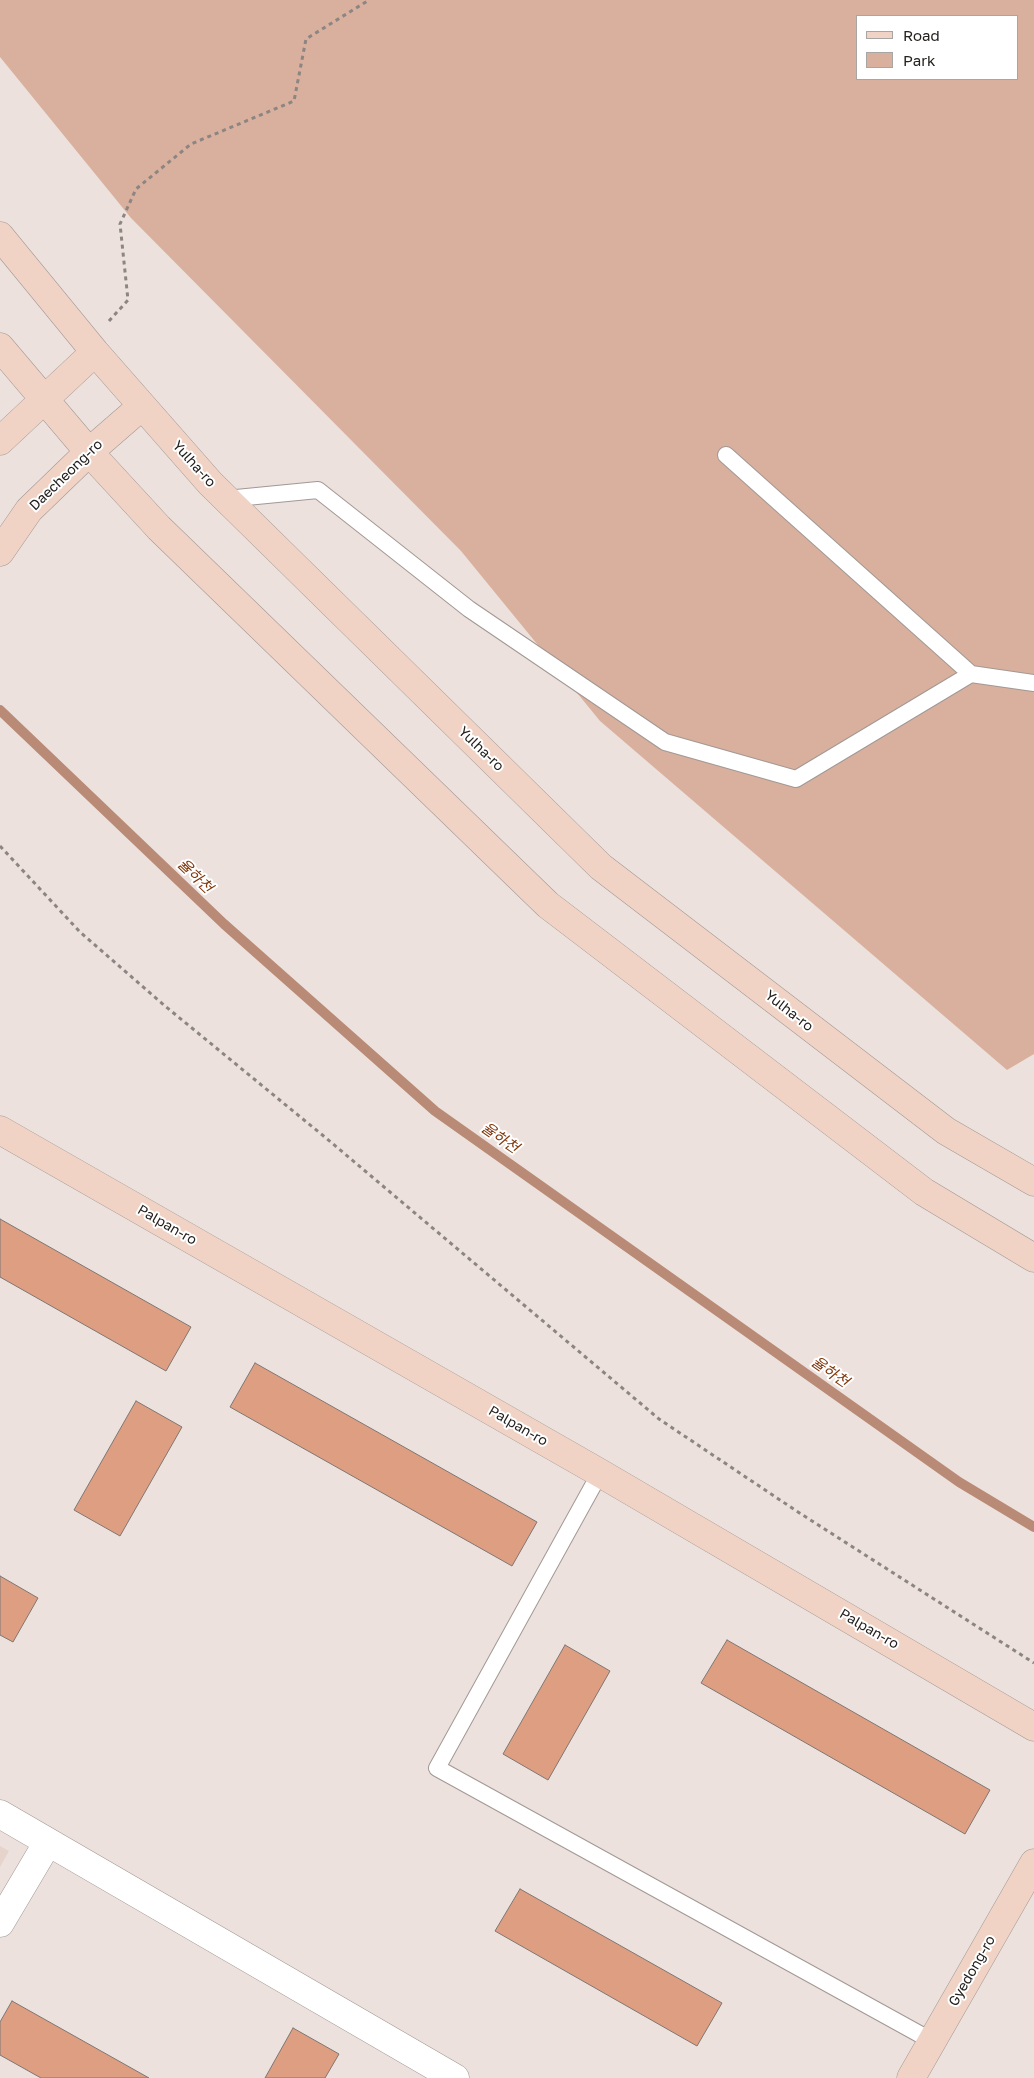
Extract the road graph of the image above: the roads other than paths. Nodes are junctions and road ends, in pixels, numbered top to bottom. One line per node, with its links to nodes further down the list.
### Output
1 (0, 236): 3 (main road, Yulha-ro)
2 (0, 347): 4 (main road)
3 (91, 347): 4 (main road); 5 (main road, Yulha-ro)
4 (43, 399): 6 (main road); 7 (main road)
5 (142, 406): 7 (main road, Daecheong-ro); 9 (main road, Yulha-ro)
6 (0, 441)
7 (88, 452): 10 (main road, Daecheong-ro); 15 (main road)
8 (726, 455): 11 (lane)
9 (226, 498): 11 (lane); 14 (main road, Yulha-ro)
10 (0, 552)
11 (971, 674): 12 (lane)
12 (1034, 684)
13 (0, 1130): 16 (main road, Palpan-ro)
14 (1034, 1182)
15 (1034, 1258)
16 (600, 1473): 17 (main road, Palpan-ro); 22 (lane)
17 (1034, 1727)
18 (0, 1814): 19 (street)
19 (48, 1842): 21 (street); 23 (street)
20 (1034, 1864): 22 (main road, Gyedong-ro)
21 (0, 1923)
22 (932, 2041): 24 (main road, Gyedong-ro)
23 (455, 2078)
24 (910, 2078)

